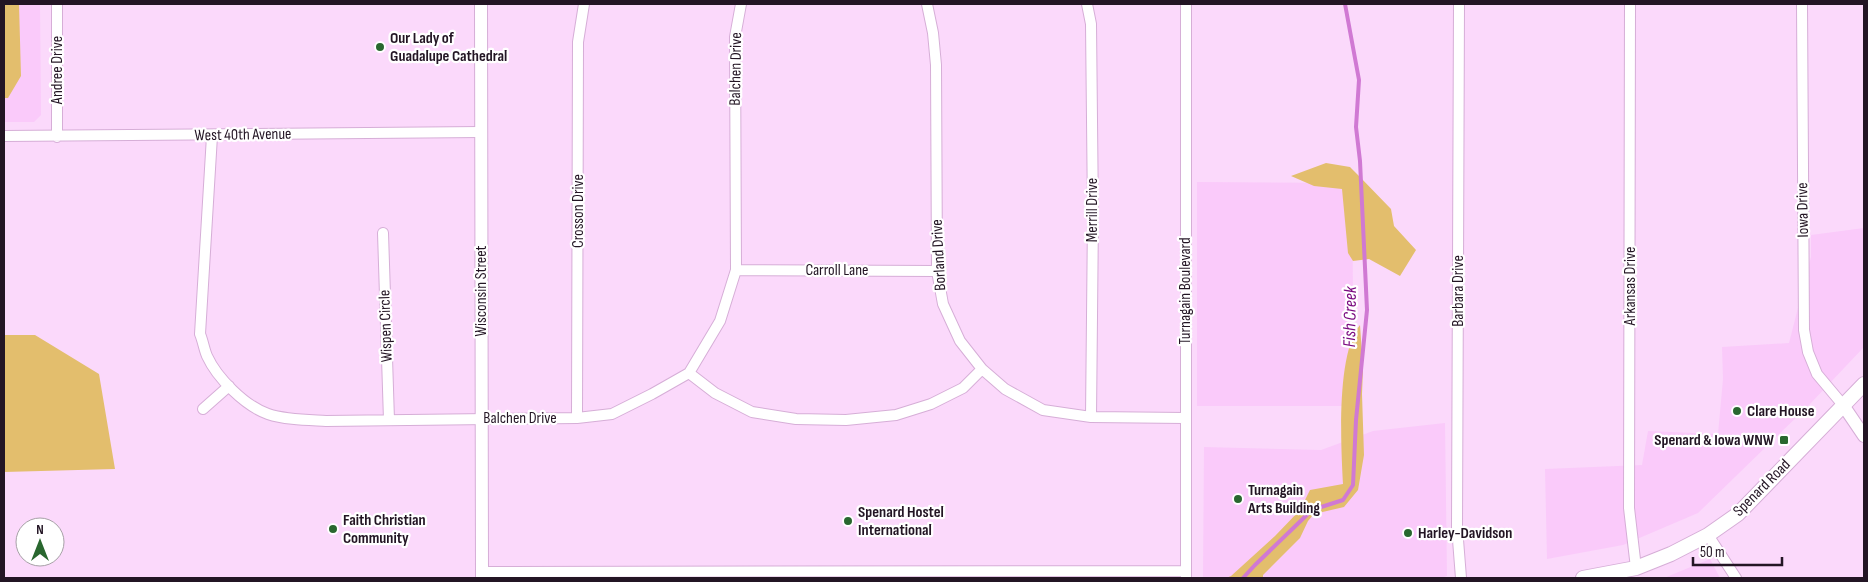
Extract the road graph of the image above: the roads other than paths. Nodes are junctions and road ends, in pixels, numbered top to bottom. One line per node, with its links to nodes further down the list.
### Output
1 (57, 4): 13 (street, Andree Drive)
2 (481, 4): 11 (street, Wisconsin Street)
3 (584, 4): 25 (street, Crosson Drive)
4 (741, 4): 16 (street, Balchen Drive)
5 (928, 4): 17 (street, Borland Drive)
6 (1086, 4): 24 (street, Merrill Drive)
7 (1186, 4): 26 (street, Turnagain Boulevard)
8 (1460, 4): 34 (street, Barbara Drive)
9 (1630, 4): 31 (street, Arkansas Drive)
10 (1802, 4): 22 (street, Iowa Drive)
11 (481, 132): 14 (street, West 40th Avenue); 27 (street, Wisconsin Street)
12 (4, 136): 13 (street, West 40th Avenue)
13 (56, 136): 14 (street, West 40th Avenue)
14 (212, 136): 21 (street, Balchen Drive)
15 (383, 233): 28 (street, Wispen Circle)
16 (736, 270): 17 (street, Carroll Lane); 19 (street, Balchen Drive)
17 (937, 271): 18 (street, Borland Drive)
18 (982, 369): 19 (street); 24 (street, Borland Drive)
19 (690, 373): 25 (street, Balchen Drive)
20 (1864, 384): 22 (main road, Spenard Road)
21 (229, 386): 23 (street); 28 (street, Balchen Drive)
22 (1843, 405): 29 (street); 30 (main road, Spenard Road)
23 (203, 408)
24 (1091, 417): 26 (street, Borland Drive)
25 (577, 418): 27 (street, Balchen Drive)
26 (1185, 418): 33 (street, Turnagain Boulevard)
27 (481, 419): 28 (street, Balchen Drive); 32 (street, Wisconsin Street)
28 (389, 420)
29 (1864, 436)
30 (1708, 534): 31 (main road, Spenard Road); 36 (street)
31 (1636, 568): 35 (main road, Spenard Road)
32 (482, 575): 33 (street)
33 (1186, 575)
34 (1461, 578)
35 (1583, 578)
36 (1736, 578)

